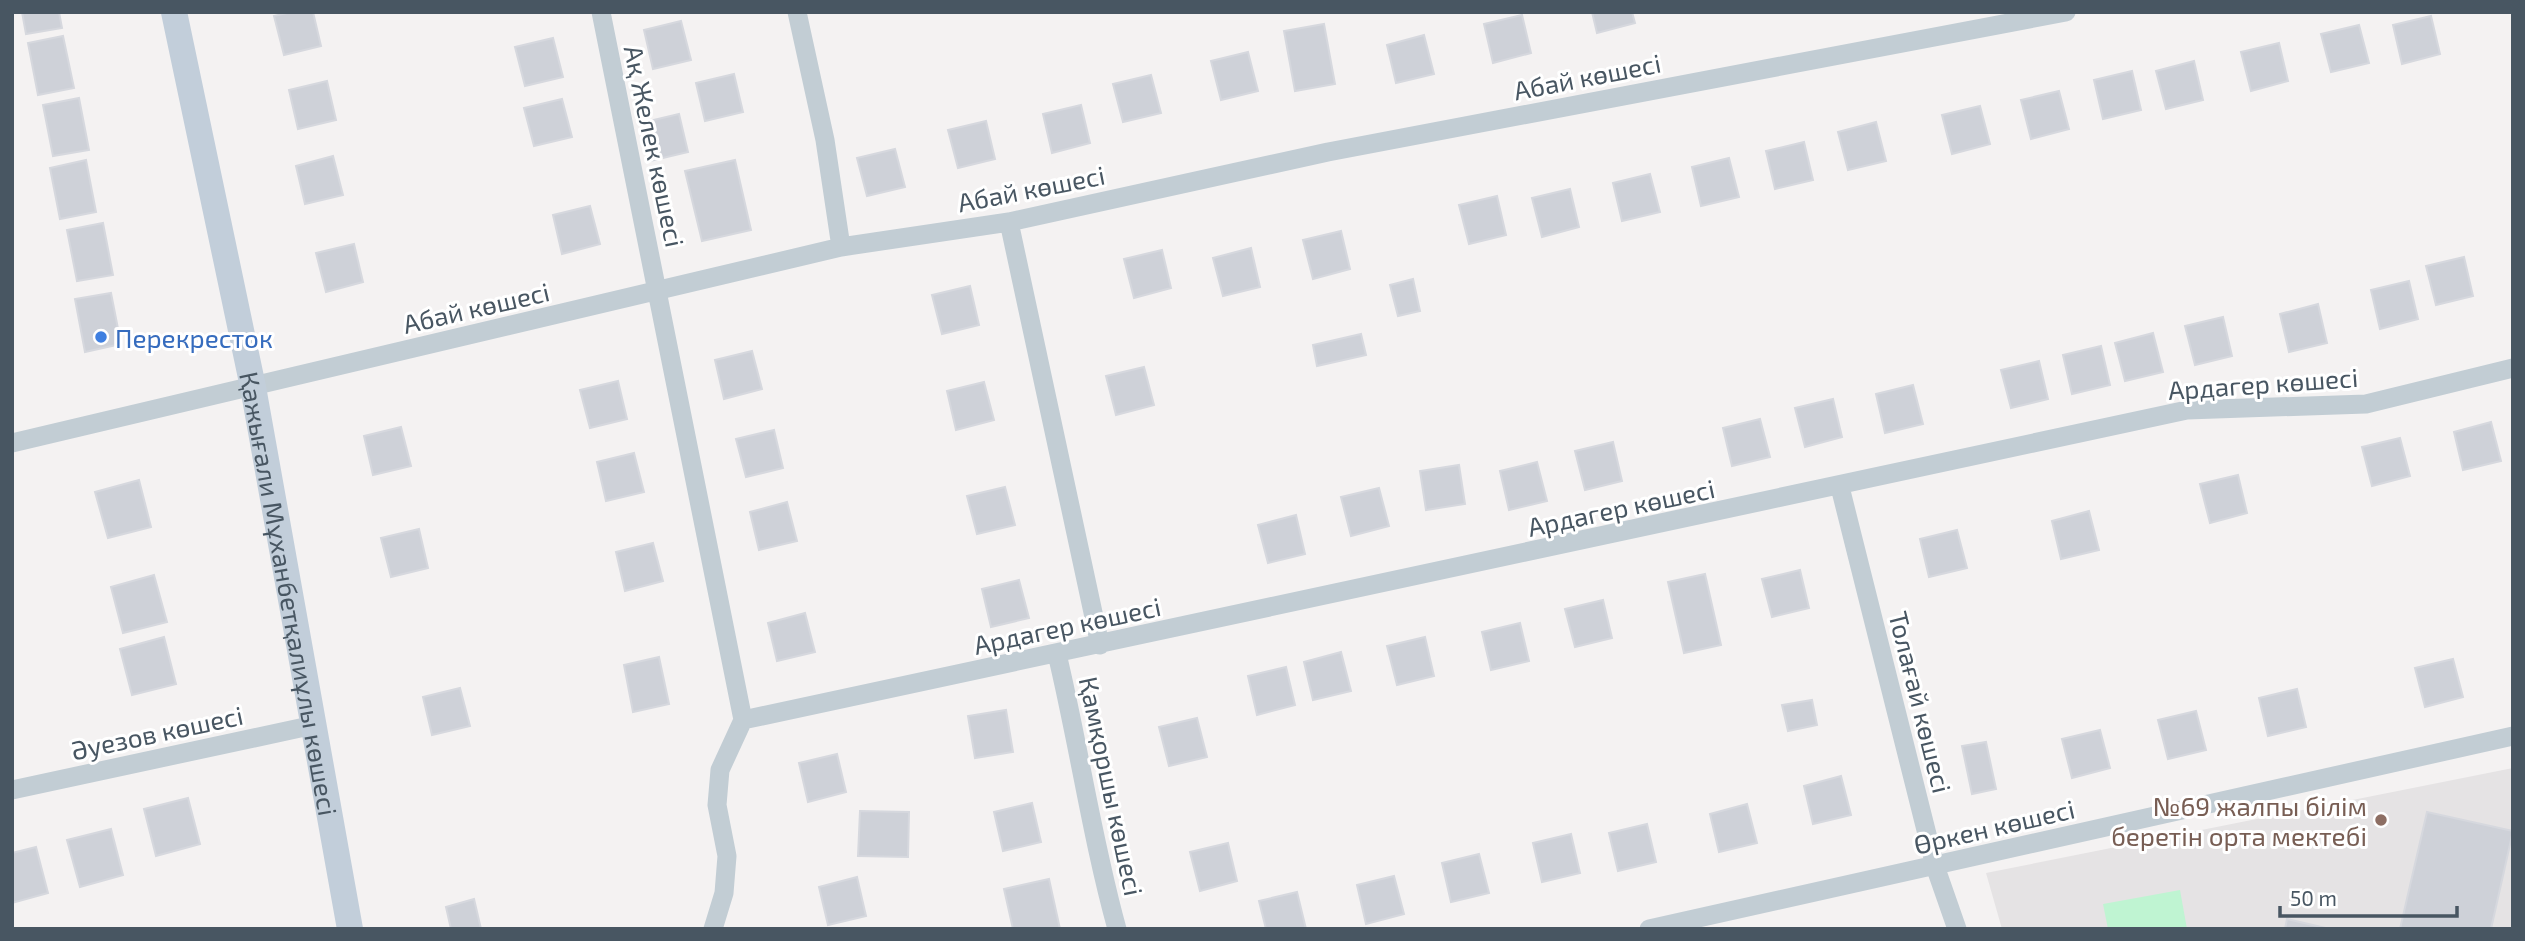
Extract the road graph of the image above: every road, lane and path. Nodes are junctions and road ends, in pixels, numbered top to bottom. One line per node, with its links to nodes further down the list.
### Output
1 (174, 12): 9 (street, Қажығали Мұханбетқалиұлы көшесі)
2 (601, 12): 7 (street, Ақ Желек көшесі)
3 (797, 12): 6 (street)
4 (2066, 12): 5 (street, Абай көшесі)
5 (1009, 222): 6 (street, Абай көшесі); 12 (street)
6 (841, 247): 7 (street, Абай көшесі)
7 (657, 290): 9 (street, Абай көшесі); 14 (street, Ақ Желек көшесі)
8 (2513, 368): 11 (street, Ардагер көшесі)
9 (253, 387): 10 (street, Абай көшесі); 15 (street, Қажығали Мұханбетқалиұлы көшесі)
10 (12, 443)
11 (1840, 487): 12 (street, Ардагер көшесі); 18 (street, Толағай көшесі)
12 (1100, 645): 13 (street, Ардагер көшесі)
13 (1057, 654): 14 (street, Ардагер көшесі); 21 (street, Қамқоршы көшесі)
14 (743, 720): 20 (street)
15 (314, 725): 17 (street, Әуезов көшесі); 19 (street, Қажығали Мұханбетқалиұлы көшесі)
16 (2513, 736): 18 (street, Өркен көшесі)
17 (12, 790)
18 (1936, 866): 22 (street, Өркен көшесі); 23 (street, Толағай көшесі)
19 (350, 929)
20 (713, 929)
21 (1117, 929)
22 (1649, 929)
23 (1957, 929)

